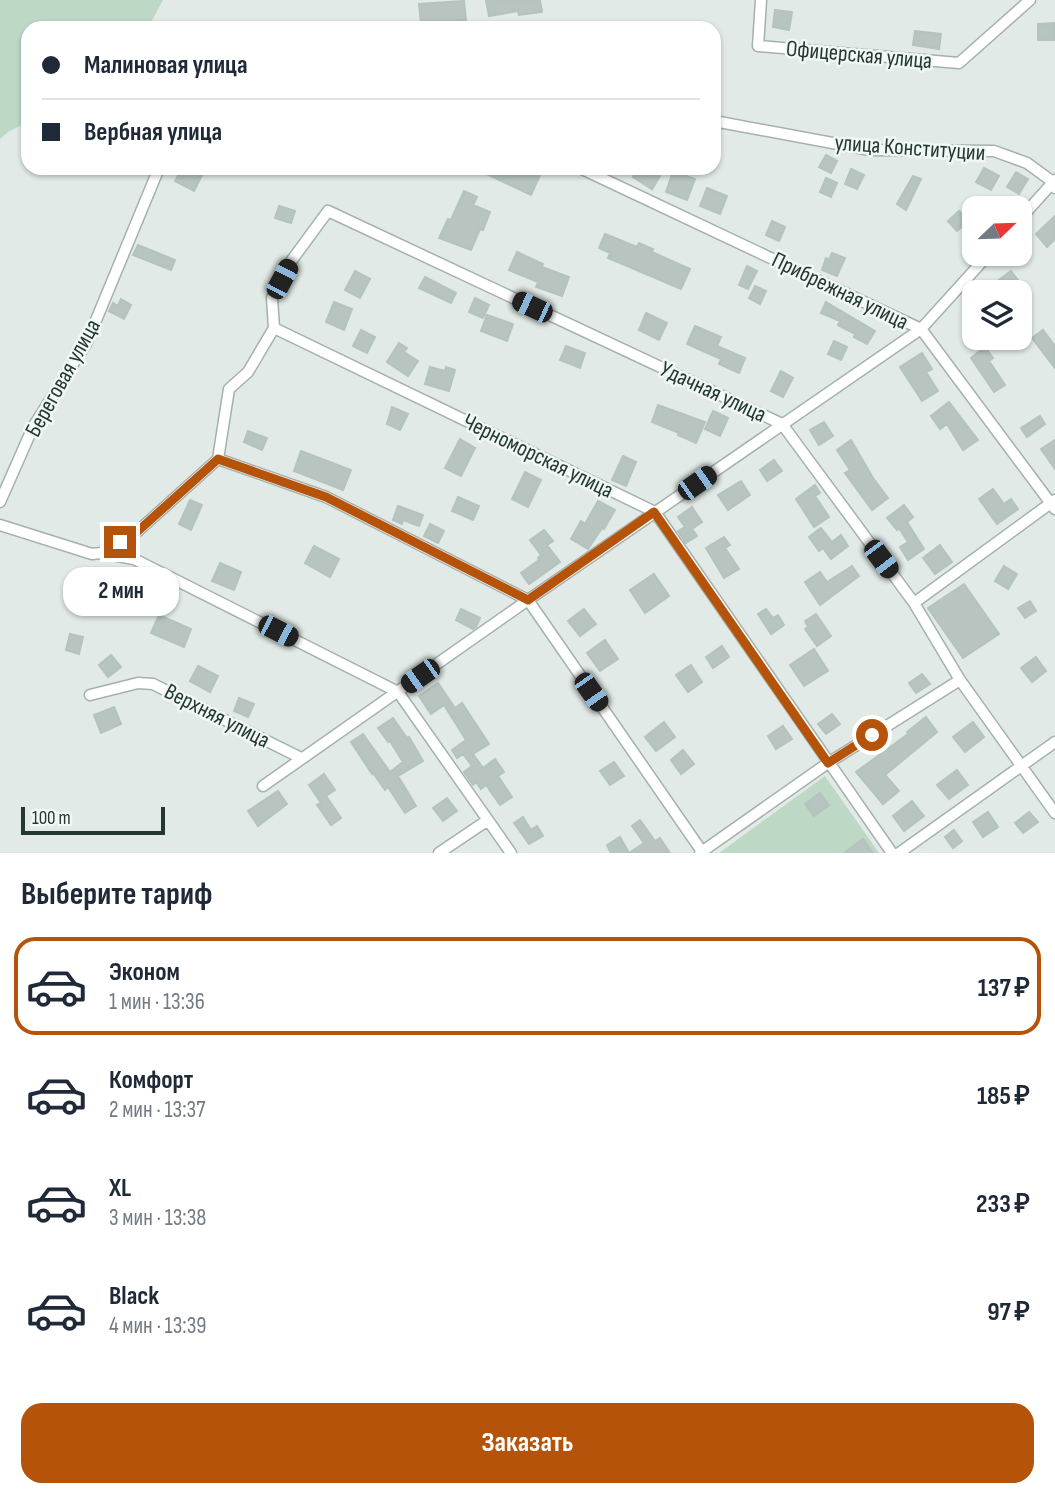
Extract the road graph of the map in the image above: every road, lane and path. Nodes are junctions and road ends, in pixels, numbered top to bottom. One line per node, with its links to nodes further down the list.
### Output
1 (761, 0): 2 (street, Офицерская улица)
2 (1030, 0)
3 (721, 122): 6 (street, улица Конституции)
4 (157, 175): 13 (street, Береговая улица)
5 (595, 175): 10 (street, Прибрежная улица)
6 (1054, 183): 7 (street)
7 (1032, 206)
8 (978, 266): 10 (street)
9 (274, 328): 11 (street, Удачная улица); 12 (street); 15 (street, Черноморская улица)
10 (921, 329): 11 (street); 14 (street, Прибрежная улица)
11 (782, 424): 15 (street); 19 (street, Удачная улица)
12 (218, 459): 17 (street); 18 (street)
13 (0, 502)
14 (1054, 504): 19 (street)
15 (654, 512): 18 (street); 25 (street, Черноморская улица)
16 (0, 525): 17 (street)
17 (101, 553): 21 (street)
18 (528, 600): 21 (street); 30 (street)
19 (914, 603): 20 (street, Удачная улица)
20 (960, 680): 25 (street); 26 (street, Удачная улица)
21 (398, 692): 24 (street); 29 (street)
22 (90, 695): 24 (street, Верхняя улица)
23 (1055, 742): 26 (street)
24 (301, 758): 27 (street)
25 (828, 763): 30 (street); 33 (street, Черноморская улица)
26 (1023, 766): 28 (street, Удачная улица); 34 (street)
27 (263, 786)
28 (1055, 813)
29 (488, 820): 31 (street); 32 (street)
30 (702, 852)
31 (439, 853)
32 (511, 853)
33 (892, 853)
34 (899, 853)

